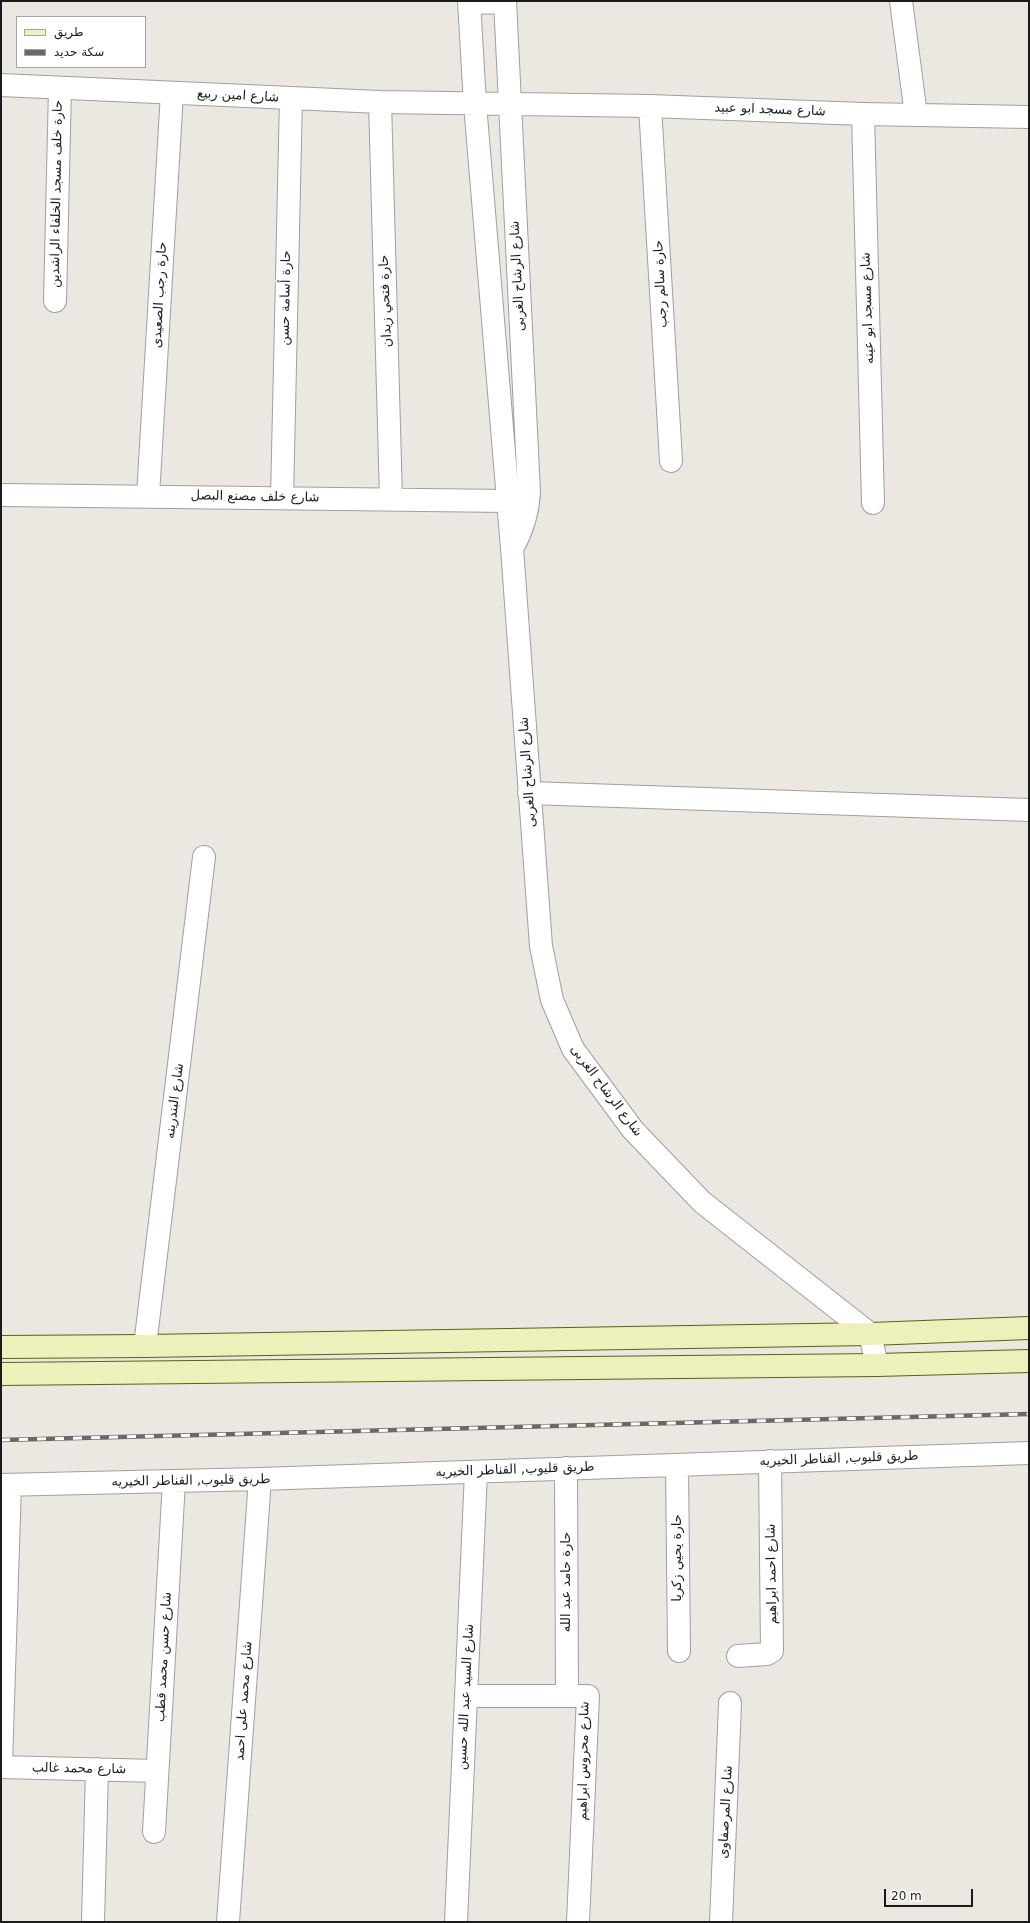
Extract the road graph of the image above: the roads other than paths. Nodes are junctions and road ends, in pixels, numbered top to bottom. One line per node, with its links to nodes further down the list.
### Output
1 (901, 1): 13 (street)
2 (469, 2): 3 (street); 9 (street, شارع الرشاح الغربى)
3 (505, 2): 10 (street, شارع الرشاح الغربى)
4 (1, 85): 5 (street, شارع امين ربيع)
5 (60, 88): 6 (street, شارع امين ربيع); 15 (street, حارة خلف مسجد الخلفاء الراشدين)
6 (172, 93): 7 (street, شارع امين ربيع); 18 (street, حارة رجب الصعيدى)
7 (291, 98): 8 (street, شارع امين ربيع); 19 (street, حارة أسامة حسن)
8 (380, 102): 9 (street, شارع امين ربيع); 20 (street, حارة فتحي زيدان)
9 (475, 104): 10 (street, شارع امين ربيع); 21 (street, شارع الرشاح الغربى)
10 (510, 104): 11 (street, شارع مسجد ابو عبيد); 23 (street, شارع الرشاح الغربى)
11 (650, 106): 12 (street, شارع مسجد ابو عبيد); 16 (street, حارة سالم رجب)
12 (863, 114): 13 (street, شارع مسجد ابو عبيد); 22 (street, شارع مسجد ابو عينه)
13 (916, 115): 14 (street, شارع مسجد ابو عبيد)
14 (1029, 117)
15 (55, 301)
16 (671, 462)
17 (1, 495): 18 (street, شارع خلف مصنع البصل)
18 (148, 496): 19 (street, شارع خلف مصنع البصل)
19 (282, 498): 20 (street, شارع خلف مصنع البصل)
20 (391, 499): 21 (street, شارع خلف مصنع البصل)
21 (508, 500): 23 (street, شارع الرشاح الغربى)
22 (873, 503)
23 (512, 548): 24 (street, شارع الرشاح الغربى)
24 (530, 793): 25 (street); 28 (street, شارع الرشاح الغربى)
25 (1029, 810)
26 (204, 856): 29 (street, شارع البندرينه)
27 (1029, 1328): 28 (main road)
28 (870, 1334): 29 (main road); 32 (street)
29 (145, 1346): 30 (main road)
30 (1, 1347)
31 (1029, 1361): 32 (main road)
32 (877, 1365): 33 (main road)
33 (1, 1374)
34 (1029, 1452): 35 (street, طريق قليوب, القناطر الخيريه)
35 (770, 1462): 36 (street, طريق قليوب, القناطر الخيريه); 43 (street, شارع احمد ابراهيم)
36 (677, 1465): 37 (street, طريق قليوب, القناطر الخيريه); 42 (street, حارة يحيي زكريا)
37 (566, 1468): 38 (street, طريق قليوب, القناطر الخيريه); 45 (street, حارة حامد عبد الله)
38 (476, 1472): 39 (street, طريق قليوب, القناطر الخيريه); 44 (street, شارع السيد عبد الله حسين)
39 (260, 1479): 40 (street, طريق قليوب, القناطر الخيريه); 52 (street, شارع محمد على احمد)
40 (174, 1481): 41 (street, طريق قليوب, القناطر الخيريه); 49 (street, شارع حسن محمد قطب)
41 (5, 1485): 47 (street)
42 (679, 1651)
43 (738, 1656)
44 (466, 1696): 45 (street, شارع محروس ابراهيم); 53 (street, شارع السيد عبد الله حسين)
45 (567, 1696): 54 (street, شارع محروس ابراهيم)
46 (730, 1703): 55 (street, شارع المرصفاوى)
47 (1, 1766): 48 (street, شارع محمد غالب)
48 (98, 1769): 49 (street, شارع محمد غالب); 51 (street)
49 (158, 1771): 50 (street, شارع حسن محمد قطب)
50 (154, 1832)
51 (93, 1922)
52 (228, 1922)
53 (456, 1922)
54 (578, 1922)
55 (721, 1922)

